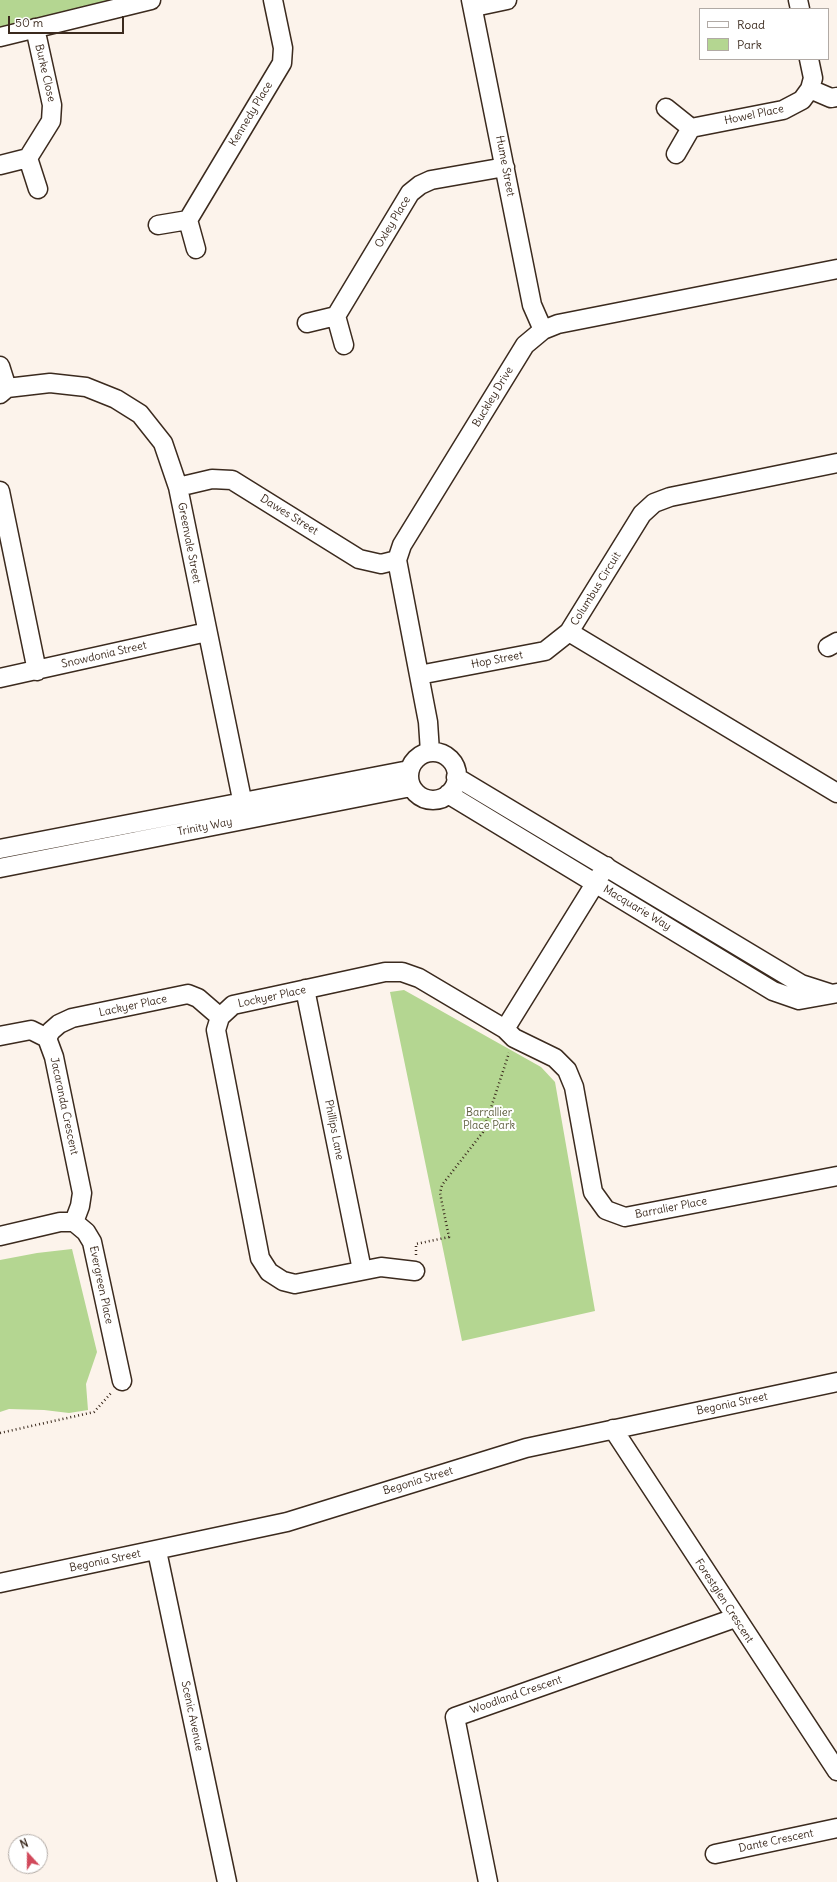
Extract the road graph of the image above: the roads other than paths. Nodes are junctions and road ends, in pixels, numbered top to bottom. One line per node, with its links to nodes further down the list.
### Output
1 (151, 0): 5 (street)
2 (273, 0): 17 (street, Kennedy Place)
3 (507, 0): 4 (street)
4 (473, 3): 15 (street, Hume Street)
5 (35, 28): 6 (street); 13 (street, Burke Close)
6 (0, 37)
7 (809, 60): 8 (street)
8 (810, 89): 9 (street); 11 (street, Howel Place)
9 (837, 97)
10 (666, 108): 11 (street)
11 (691, 128): 12 (street)
12 (676, 154)
13 (28, 158): 14 (street); 16 (street)
14 (0, 165)
15 (505, 167): 21 (street, Oxley Place); 23 (street, Hume Street)
16 (38, 189)
17 (188, 220): 18 (street); 19 (street)
18 (158, 225)
19 (196, 250)
20 (837, 269): 23 (street, Buckley Drive)
21 (336, 316): 22 (street); 24 (street)
22 (308, 323)
23 (543, 330): 30 (street, Buckley Drive)
24 (344, 345)
25 (0, 366): 26 (street, Greenvale Street)
26 (3, 391): 28 (street, Greenvale Street)
27 (837, 463): 32 (street, Columbus Circuit)
28 (178, 487): 30 (street, Dawes Street); 31 (street, Greenvale Street)
29 (0, 491): 33 (street)
30 (397, 560): 34 (street)
31 (207, 632): 33 (street, Snowdonia Street); 41 (street, Greenvale Street)
32 (569, 632): 34 (street, Hop Street); 39 (street, Columbus Circuit)
33 (37, 671): 35 (street, Snowdonia Street)
34 (419, 675): 36 (street)
35 (0, 678)
36 (430, 752): 37 (street); 38 (street)
37 (456, 776): 40 (street); 44 (street, Macquarie Way)
38 (410, 779): 40 (street); 41 (street, Trinity Way); 42 (street, Trinity Way)
39 (837, 793)
40 (448, 794): 46 (street, Macquarie Way)
41 (244, 801): 42 (street, Greenvale Street); 43 (street, Trinity Way)
42 (246, 819): 45 (street, Trinity Way)
43 (0, 849)
44 (606, 866): 46 (street); 48 (street, Macquarie Way)
45 (0, 868)
46 (595, 883): 48 (street, Macquarie Way); 50 (street)
47 (305, 989): 49 (street, Lockyer Place); 50 (street, Lockyer Place); 56 (street, Phillips Lane)
48 (835, 994)
49 (220, 1017): 52 (street, Lackyer Place); 56 (street)
50 (510, 1033): 53 (street, Barralier Place)
51 (0, 1036): 52 (street)
52 (47, 1038): 54 (street, Jacaranda Crescent)
53 (837, 1176)
54 (74, 1222): 55 (street); 58 (street, Evergreen Place)
55 (0, 1236)
56 (362, 1270): 57 (street)
57 (415, 1271)
58 (122, 1381)
59 (837, 1382): 60 (street, Begonia Street)
60 (613, 1429): 61 (street, Begonia Street); 63 (street, Forestglen Crescent)
61 (157, 1551): 62 (street, Begonia Street); 67 (street, Scenic Avenue)
62 (0, 1583)
63 (735, 1618): 64 (street, Forestglen Crescent); 68 (street, Woodland Crescent)
64 (837, 1771)
65 (837, 1828): 66 (street, Dante Crescent)
66 (715, 1854)
67 (227, 1882)
68 (488, 1882)

